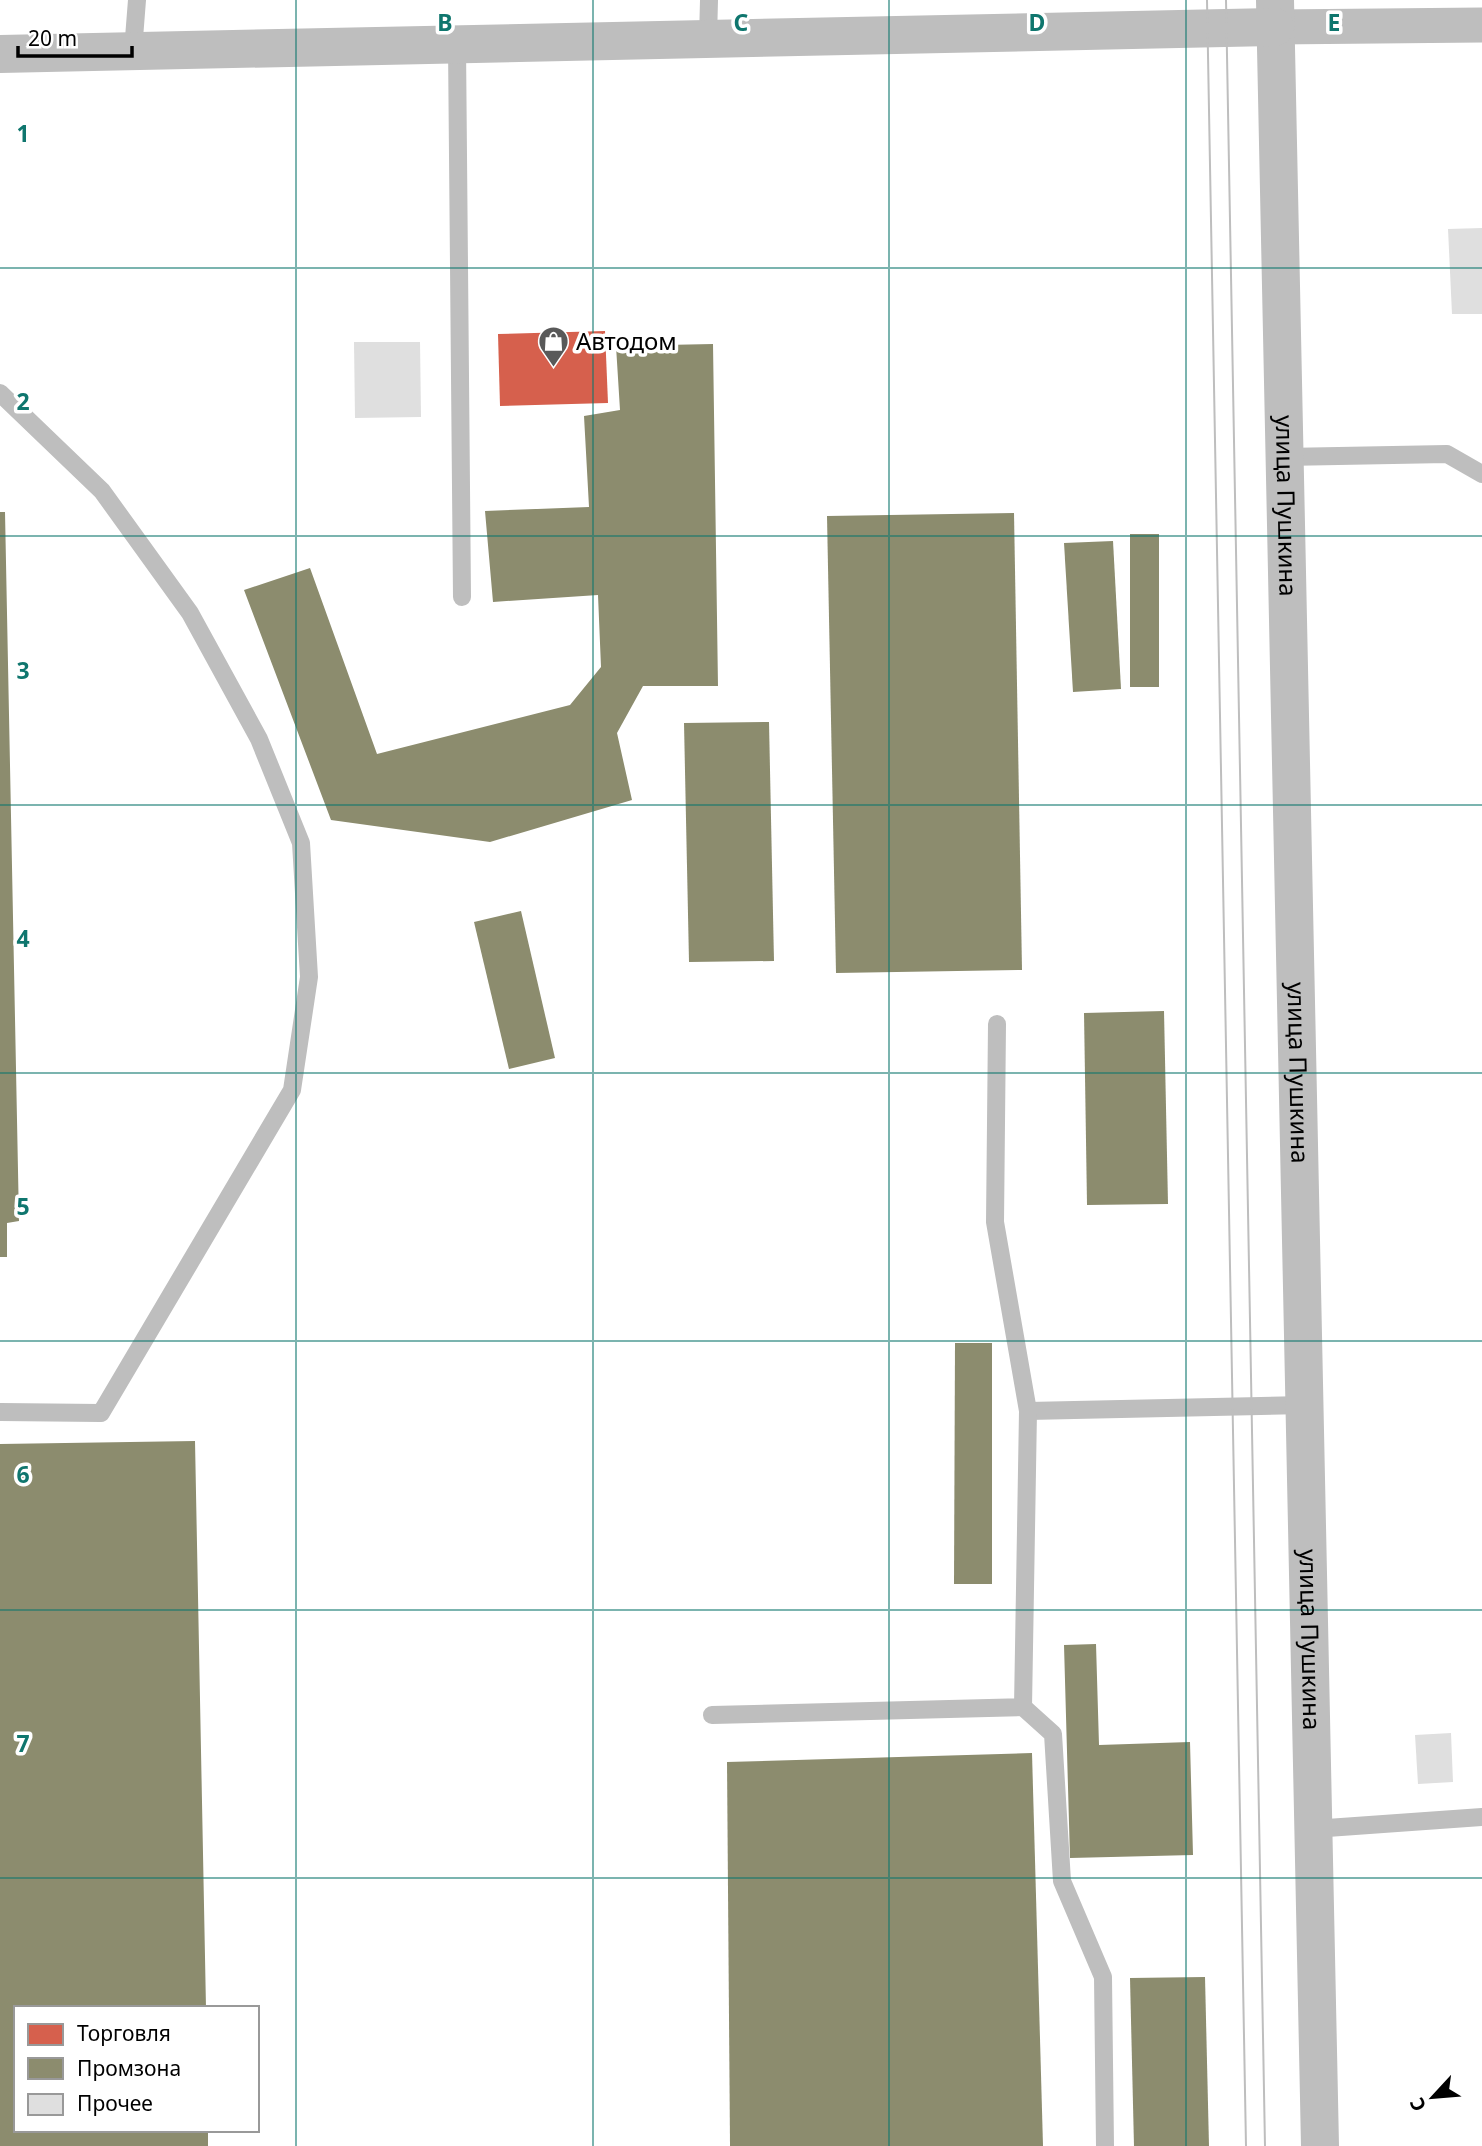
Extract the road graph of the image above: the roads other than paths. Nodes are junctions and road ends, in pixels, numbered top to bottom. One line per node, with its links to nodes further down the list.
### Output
1 (137, 0): 7 (lane)
2 (709, 0): 5 (lane)
3 (1275, 14): 4 (street); 5 (street); 10 (street, улица Пушкина)
4 (1482, 25)
5 (708, 39): 6 (street)
6 (457, 45): 7 (street); 12 (lane)
7 (133, 51): 8 (street)
8 (0, 54)
9 (0, 393): 16 (lane)
10 (1284, 457): 11 (lane); 14 (street, улица Пушкина)
11 (1482, 474)
12 (462, 597)
13 (997, 1024): 15 (lane)
14 (1304, 1405): 15 (lane); 20 (street, улица Пушкина)
15 (1028, 1411): 17 (lane)
16 (0, 1412)
17 (1023, 1707): 18 (lane); 21 (lane)
18 (712, 1715)
19 (1482, 1817): 20 (lane)
20 (1313, 1829): 22 (street, улица Пушкина)
21 (1105, 2146)
22 (1320, 2146)

